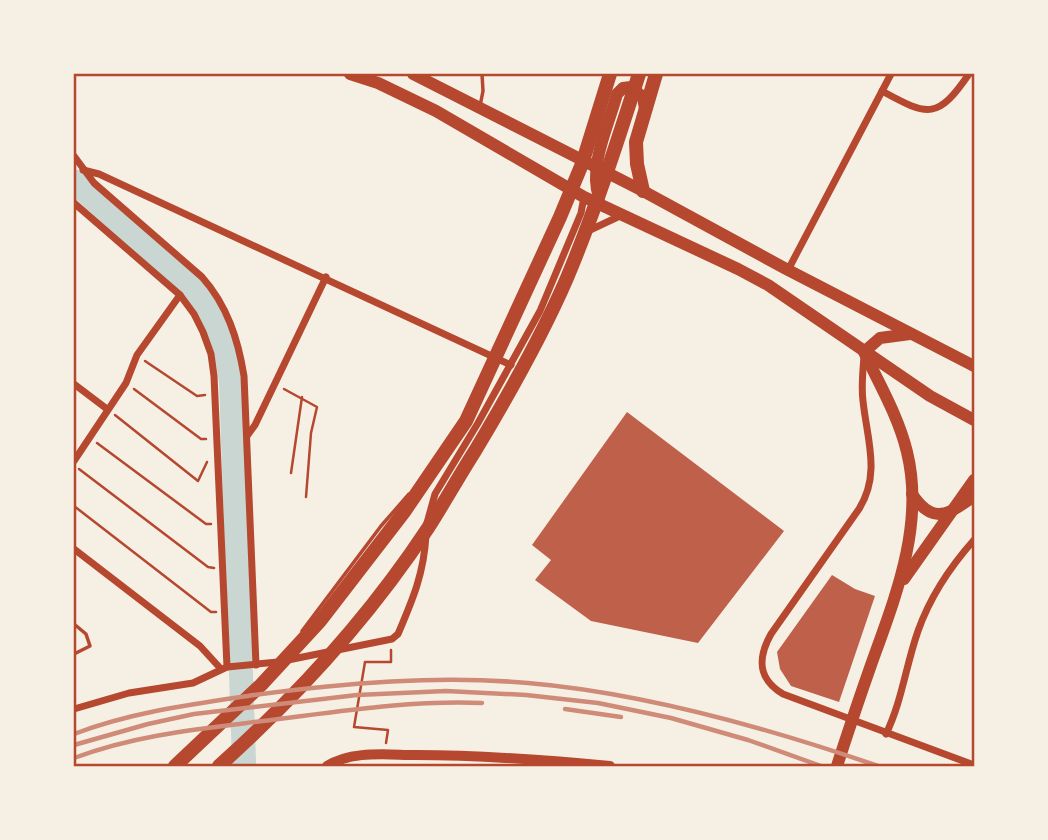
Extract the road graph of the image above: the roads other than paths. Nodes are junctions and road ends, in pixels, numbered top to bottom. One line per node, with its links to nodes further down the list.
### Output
1 (350, 74): 16 (main road)
2 (413, 74): 10 (main road)
3 (482, 74): 10 (lane)
4 (610, 74): 49 (highway)
5 (639, 74): 50 (highway)
6 (656, 74): 11 (highway)
7 (891, 74): 9 (street)
8 (970, 74): 9 (street)
9 (882, 90): 21 (street)
10 (479, 108): 13 (main road)
11 (645, 109): 13 (main road); 15 (highway)
12 (74, 156): 14 (street)
13 (596, 168): 15 (main road); 18 (main road)
14 (82, 170): 22 (street); 31 (street)
15 (643, 191): 21 (main road)
16 (584, 197): 18 (main road); 20 (street)
17 (74, 203): 23 (street)
18 (604, 206): 19 (main road)
19 (622, 215): 20 (street); 25 (main road)
20 (570, 242): 26 (street)
21 (788, 270): 24 (main road)
22 (326, 277): 26 (street); 31 (street)
23 (180, 295): 29 (street); 45 (street)
24 (910, 334): 25 (main road); 27 (main road)
25 (864, 352): 30 (main road); 35 (main road); 47 (street)
26 (511, 365): 34 (street)
27 (974, 365)
28 (74, 384): 29 (street)
29 (107, 409): 32 (street)
30 (975, 420)
31 (247, 437): 44 (street)
32 (74, 463)
33 (975, 480): 37 (main road)
34 (440, 485): 43 (lane); 43 (street)
35 (912, 494): 37 (main road); 40 (main road)
36 (975, 496): 37 (main road)
37 (950, 513): 40 (main road)
38 (975, 540): 47 (street)
39 (74, 549): 45 (street)
40 (899, 587): 53 (main road)
41 (74, 624): 42 (lane)
42 (74, 654)
43 (308, 657): 44 (street)
44 (252, 666): 45 (street)
45 (228, 668): 46 (street)
46 (74, 709)
47 (886, 734): 48 (street)
48 (975, 765)
49 (175, 766)
50 (219, 766)
51 (328, 766): 52 (street)
52 (610, 766)
53 (837, 766)

